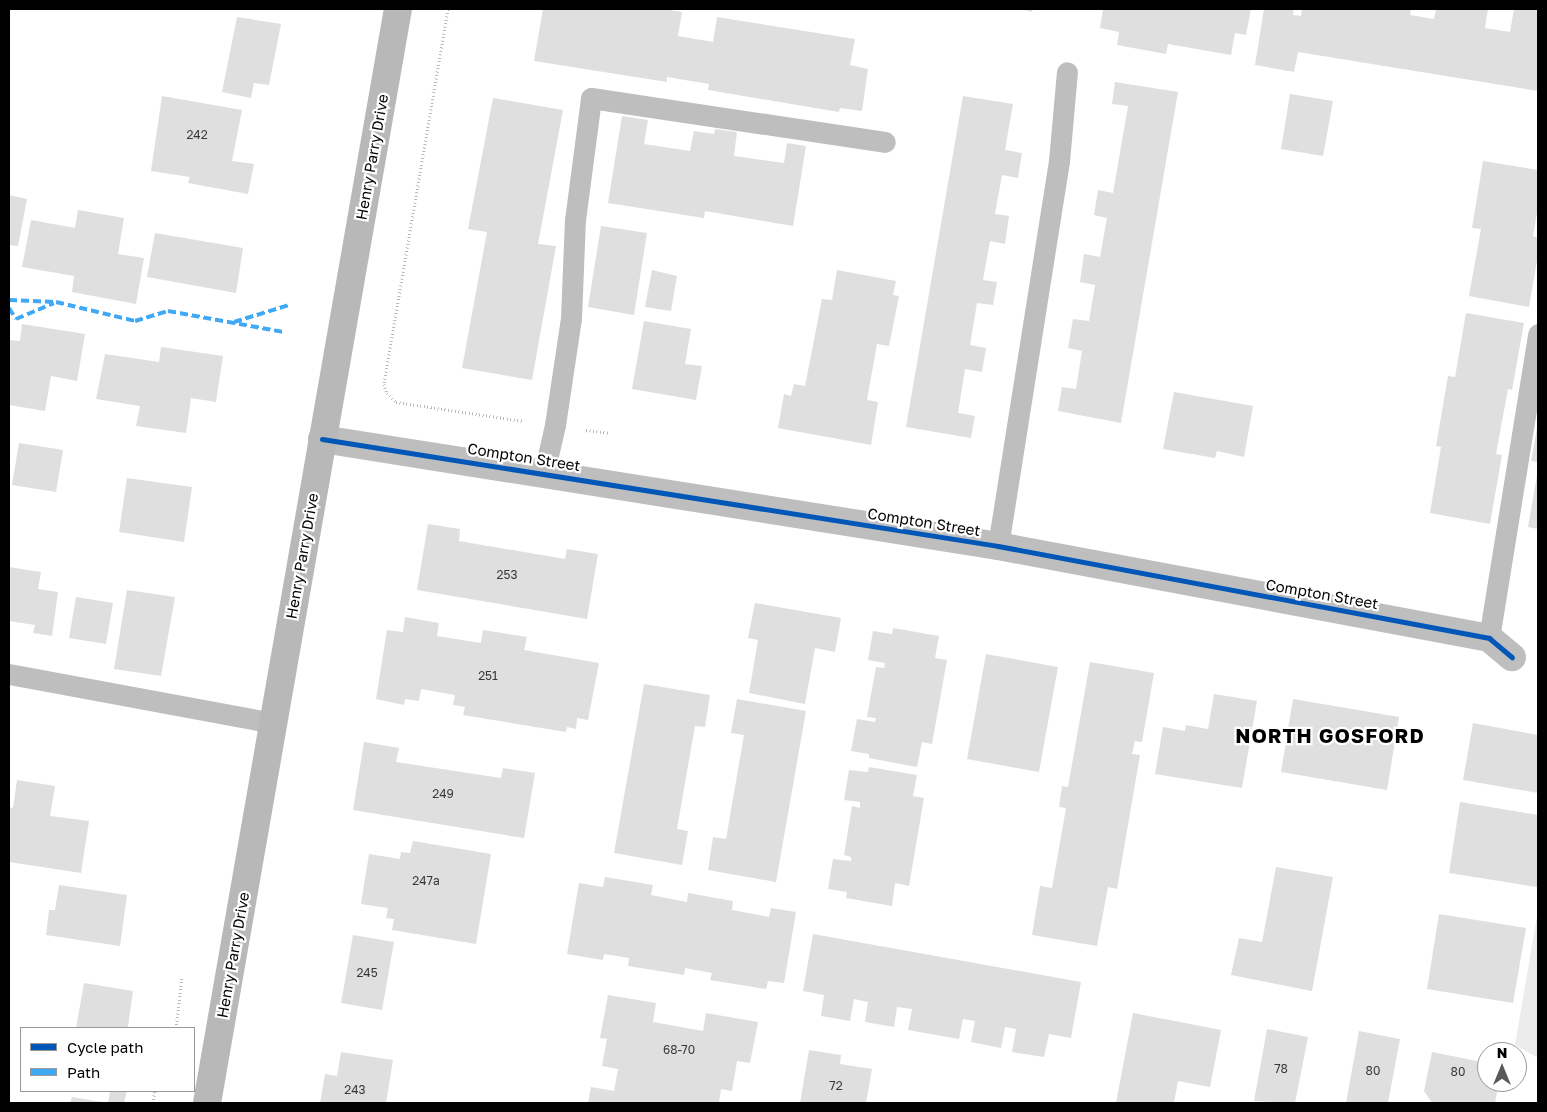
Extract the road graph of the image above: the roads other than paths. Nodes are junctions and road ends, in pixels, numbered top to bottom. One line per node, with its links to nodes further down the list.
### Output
1 (398, 9): 5 (main road, Henry Parry Drive)
2 (1067, 72): 7 (lane)
3 (885, 142): 6 (lane)
4 (1538, 334): 8 (lane)
5 (322, 439): 6 (street, Compton Street); 11 (main road, Henry Parry Drive)
6 (544, 473): 7 (street, Compton Street)
7 (998, 546): 8 (street, Compton Street)
8 (1489, 638): 9 (street, Compton Street)
9 (1512, 657)
10 (9, 674): 11 (lane)
11 (273, 723): 12 (main road, Henry Parry Drive)
12 (207, 1103)

